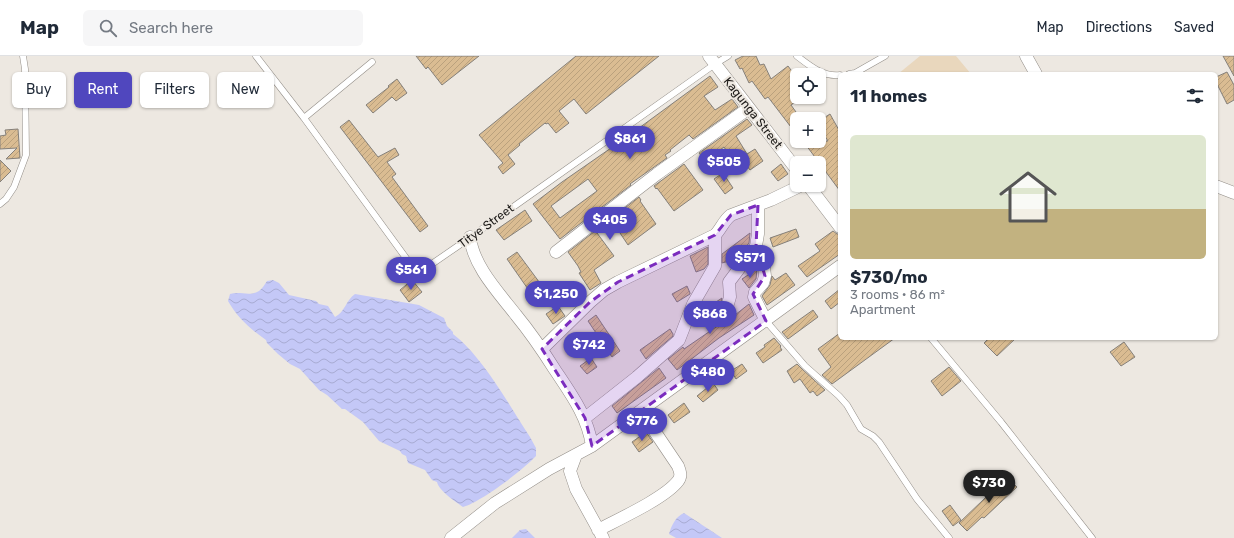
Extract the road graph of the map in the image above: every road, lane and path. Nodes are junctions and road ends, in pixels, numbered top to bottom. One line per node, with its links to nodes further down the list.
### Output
1 (23, 56): 19 (lane)
2 (256, 56): 13 (lane, Titye Street)
3 (728, 56): 7 (lane, Titye Street)
4 (797, 56): 11 (lane)
5 (885, 56): 9 (lane)
6 (1026, 56): 10 (street)
7 (712, 60): 12 (street, Kagunga Street); 23 (lane, Titye Street)
8 (372, 62): 13 (lane)
9 (857, 72)
10 (1035, 72)
11 (838, 75)
12 (750, 108): 14 (street, Kagunga Street); 25 (street)
13 (304, 118): 23 (lane, Titye Street)
14 (790, 161)
15 (1218, 187): 18 (street)
16 (790, 190): 20 (street)
17 (813, 192): 21 (street)
18 (1234, 193)
19 (0, 204)
20 (758, 205): 22 (street); 24 (street)
21 (838, 224)
22 (715, 235): 30 (street); 32 (street)
23 (470, 237): 30 (street)
24 (756, 246): 27 (street); 28 (street)
25 (556, 252)
26 (838, 267): 28 (street)
27 (724, 316)
28 (766, 321): 31 (street); 37 (lane)
29 (933, 340): 38 (lane)
30 (542, 349): 32 (street)
31 (641, 411): 33 (street); 35 (street)
32 (585, 418): 33 (street)
33 (592, 446): 34 (street)
34 (576, 455): 35 (street); 36 (street)
35 (600, 534)
36 (451, 538)
37 (949, 538)
38 (1092, 538)

